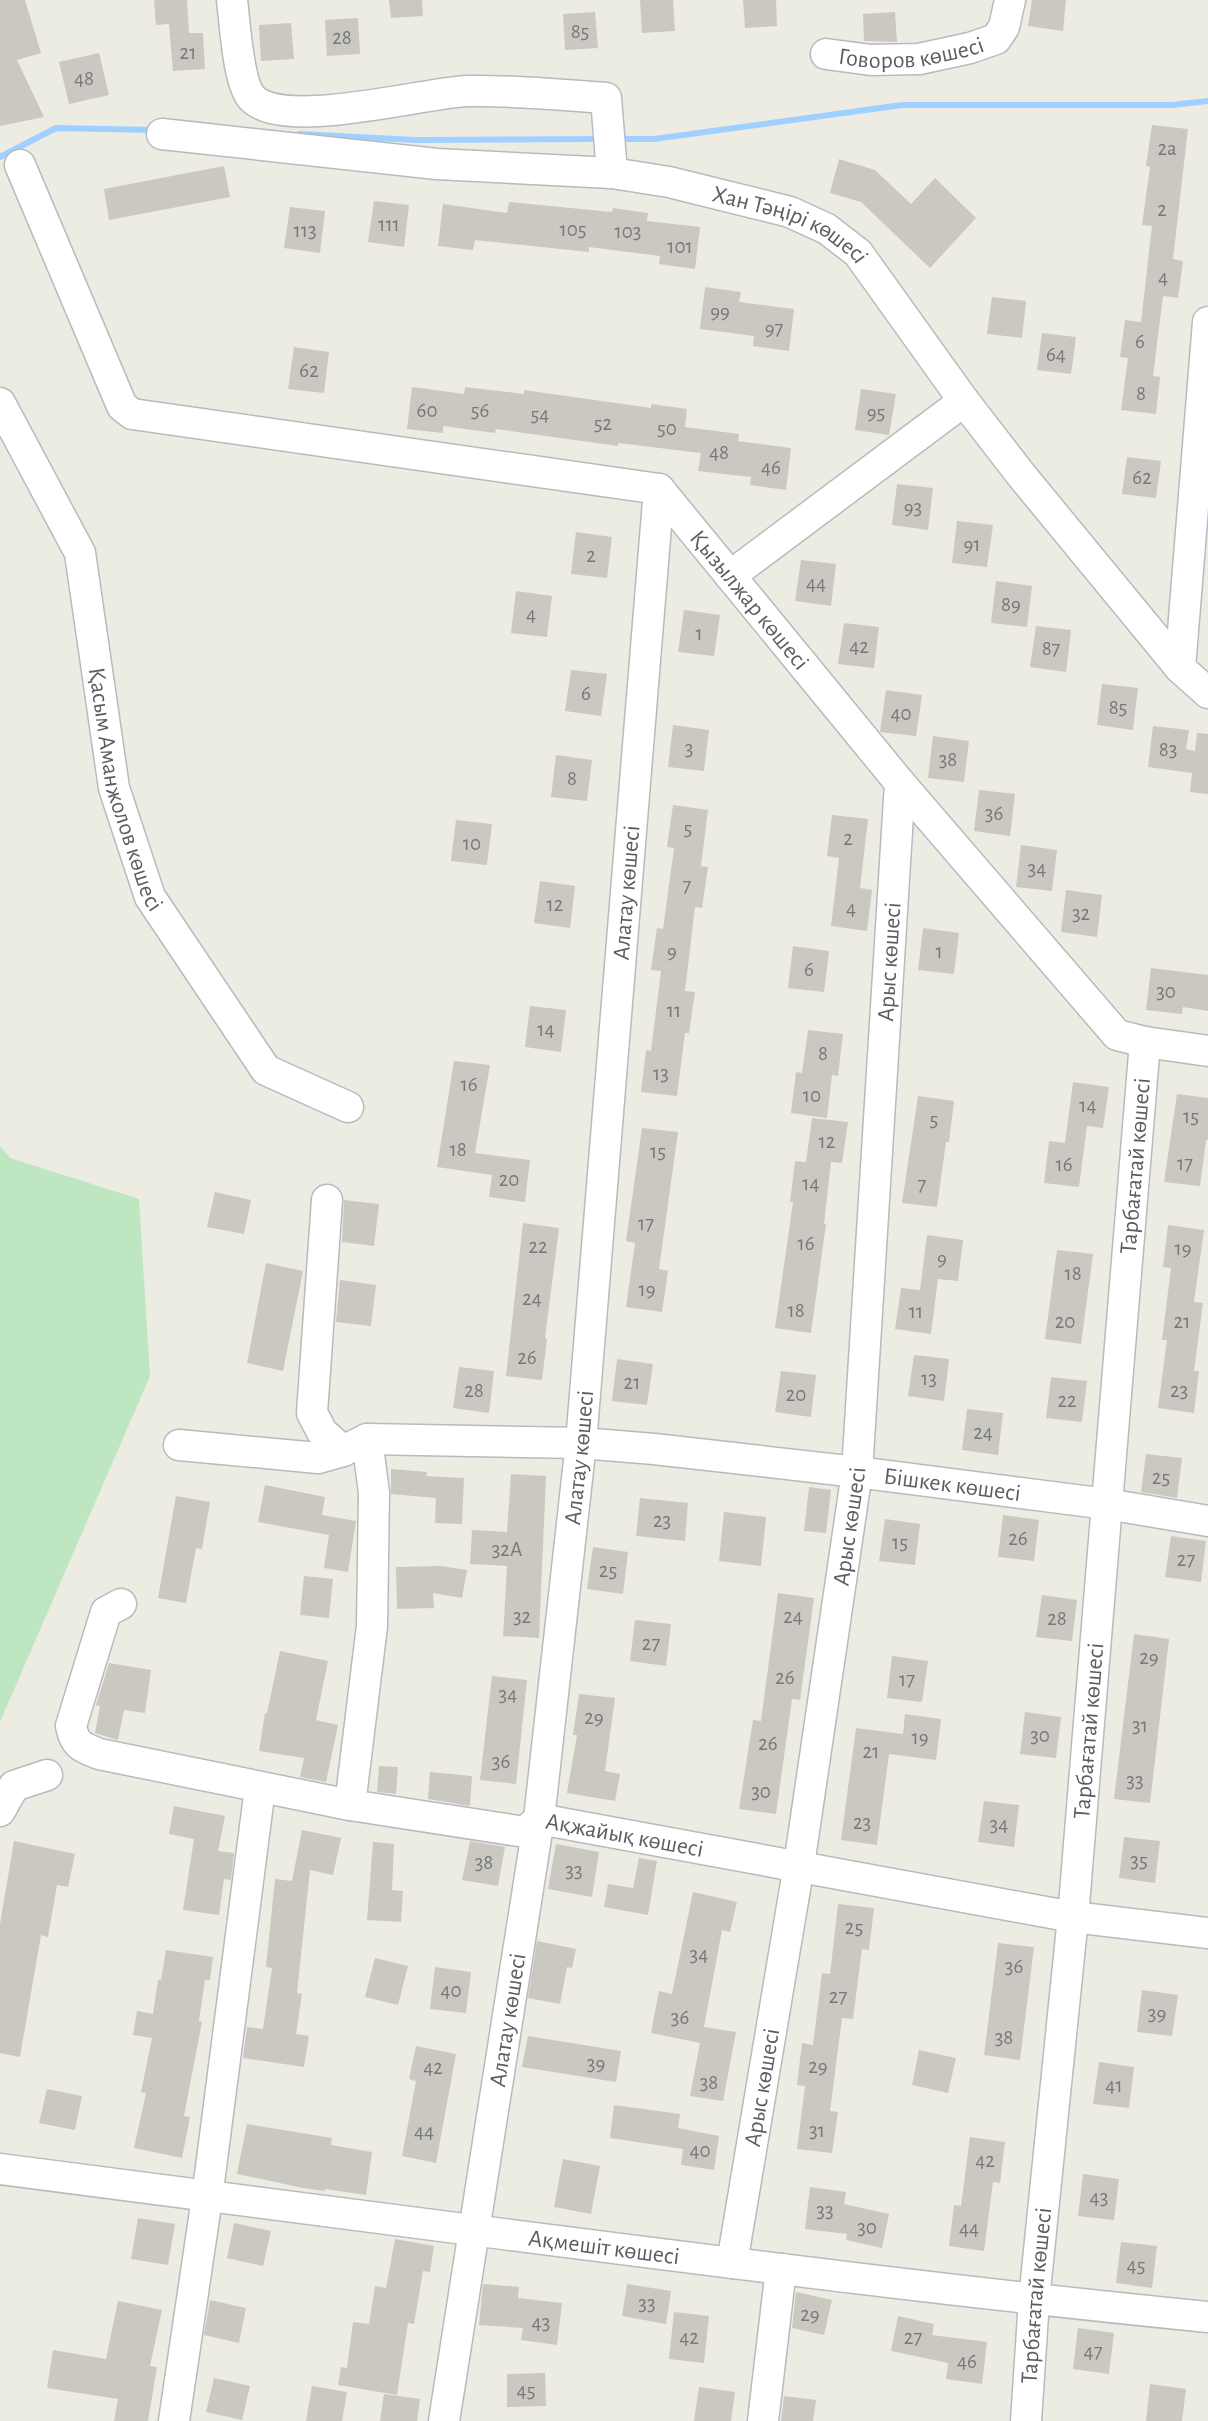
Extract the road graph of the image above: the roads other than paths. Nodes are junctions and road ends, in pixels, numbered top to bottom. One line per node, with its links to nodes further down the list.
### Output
1 (232, 0): 5 (street)
2 (1010, 0): 3 (street, Говоров көшесі)
3 (826, 54)
4 (162, 134): 5 (street, Хан Тәңірі көшесі)
5 (610, 147): 8 (street, Хан Тәңірі көшесі)
6 (18, 166): 10 (street)
7 (1208, 323): 12 (street)
8 (964, 401): 11 (street); 12 (street, Хан Тәңірі көшесі)
9 (0, 403): 17 (street, Қасым Аманжолов көшесі)
10 (659, 489): 11 (street, Қызылжар көшесі); 19 (street, Алатау көшесі)
11 (730, 576): 14 (street, Қызылжар көшесі)
12 (1180, 668): 13 (street, Хан Тәңірі көшесі)
13 (1208, 693)
14 (900, 783): 15 (street, Қызылжар көшесі); 22 (street, Арыс көшесі)
15 (1145, 1042): 16 (street, Қызылжар көшесі); 23 (street, Тарбағатай көшесі)
16 (1208, 1051)
17 (348, 1107)
18 (327, 1200): 21 (street)
19 (581, 1443): 21 (street, Бішкек көшесі); 22 (street, Бішкек көшесі); 30 (street, Алатау көшесі)
20 (179, 1445): 21 (street, Бішкек көшесі)
21 (355, 1445): 28 (street)
22 (857, 1472): 23 (street, Бішкек көшесі); 31 (street, Арыс көшесі)
23 (1107, 1504): 24 (street, Бішкек көшесі); 32 (street, Тарбағатай көшесі)
24 (1208, 1521)
25 (121, 1604): 27 (street, Ақжайық көшесі)
26 (47, 1775): 29 (street)
27 (260, 1788): 28 (street, Ақжайық көшесі); 35 (street)
28 (350, 1805): 30 (street, Ақжайық көшесі)
29 (0, 1811)
30 (539, 1818): 31 (street, Ақжайық көшесі); 36 (street, Алатау көшесі)
31 (799, 1865): 32 (street, Ақжайық көшесі); 37 (street, Арыс көшесі)
32 (1073, 1917): 33 (street, Ақжайық көшесі); 39 (street, Тарбағатай көшесі)
33 (1208, 1933)
34 (0, 2169): 35 (street, Ақмешіт көшесі)
35 (207, 2198): 36 (street, Ақмешіт көшесі); 41 (street)
36 (474, 2230): 37 (street, Ақмешіт көшесі); 42 (street, Алатау көшесі)
37 (732, 2263): 38 (street, Ақмешіт көшесі)
38 (781, 2269): 39 (street, Ақмешіт көшесі); 43 (street)
39 (1034, 2300): 40 (street, Ақмешіт көшесі); 44 (street, Тарбағатай көшесі)
40 (1208, 2317)
41 (174, 2421)
42 (444, 2421)
43 (763, 2421)
44 (1026, 2421)

